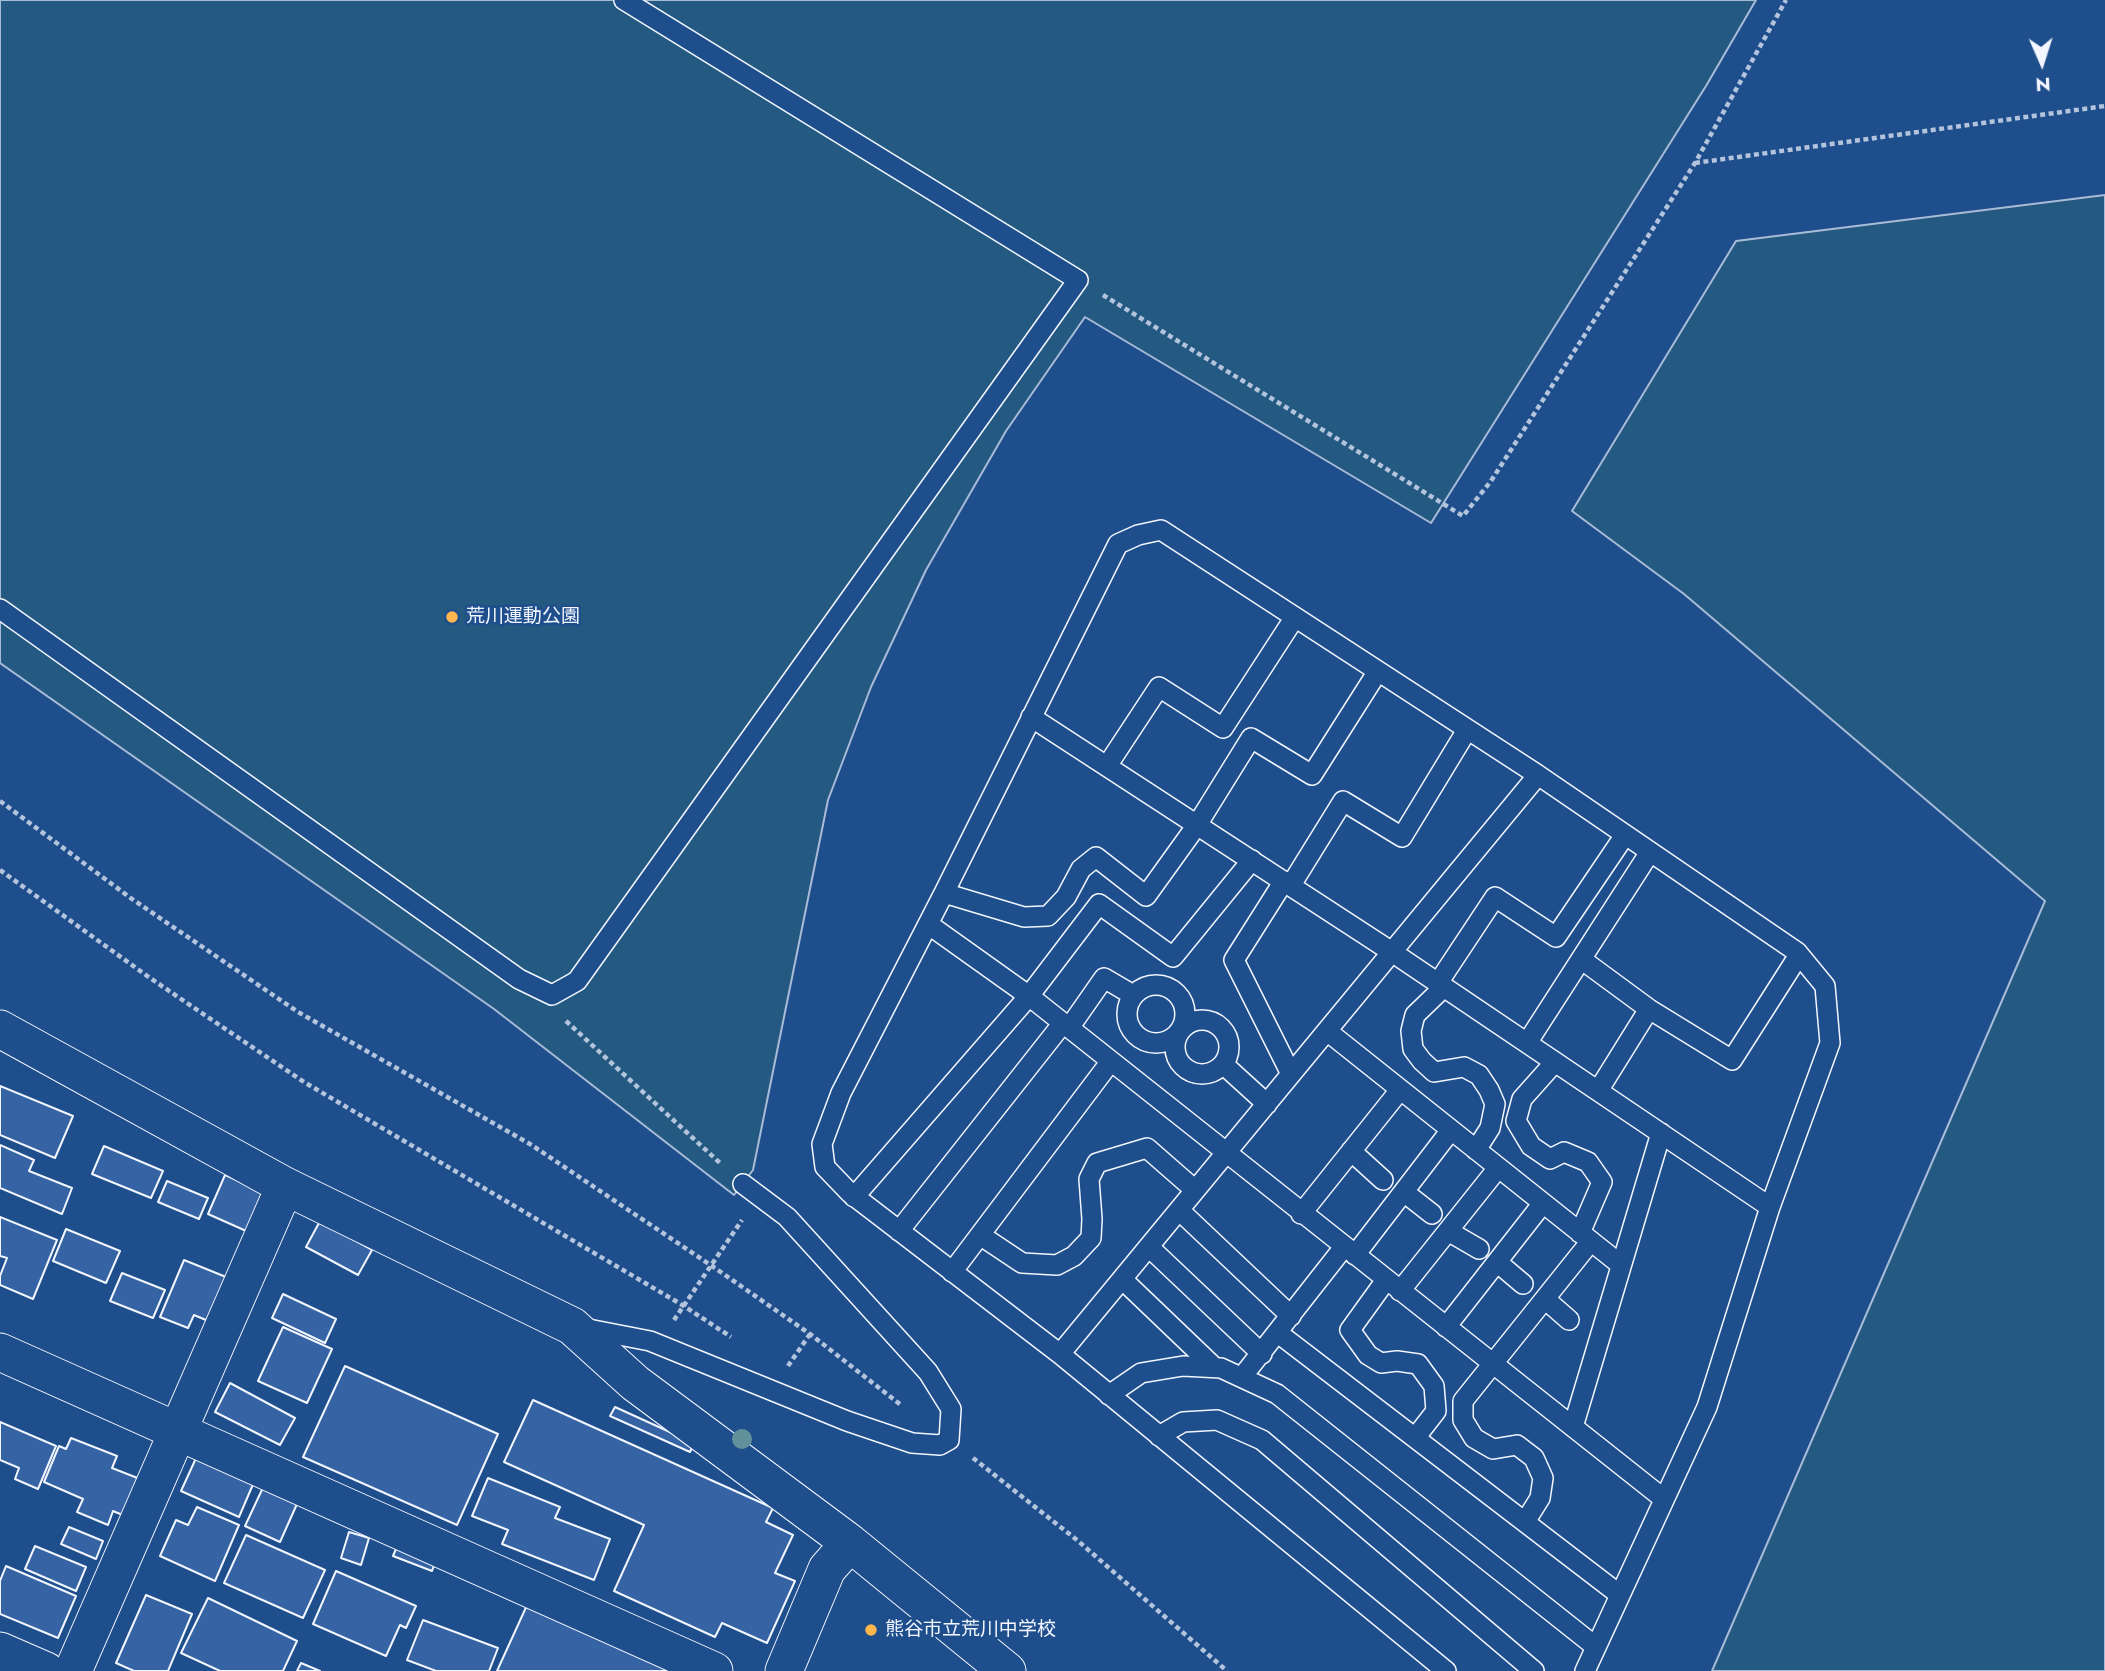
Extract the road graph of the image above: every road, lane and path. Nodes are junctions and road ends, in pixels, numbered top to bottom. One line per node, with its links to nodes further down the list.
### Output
1 (624, 0): 5 (lane)
2 (1786, 0): 4 (path)
3 (2105, 106): 4 (path)
4 (1695, 163): 5 (path)
5 (1078, 280): 26 (lane)
6 (0, 609): 26 (lane)
7 (1295, 617): 8 (lane); 9 (lane); 11 (lane)
8 (1378, 671): 10 (lane); 14 (lane)
9 (1031, 717): 11 (lane); 20 (lane)
10 (1467, 730): 12 (lane); 19 (lane)
11 (1107, 766): 14 (lane)
12 (1538, 775): 15 (lane); 22 (lane)
13 (0, 802): 67 (path)
14 (1197, 825): 17 (lane); 20 (lane)
15 (1625, 835): 16 (lane); 25 (lane)
16 (1650, 852): 23 (lane); 24 (lane)
17 (1252, 860): 19 (lane); 28 (lane)
18 (0, 870): 73 (path)
19 (1287, 883): 22 (lane); 37 (lane)
20 (944, 893): 21 (lane)
21 (928, 924): 28 (lane); 52 (lane)
22 (1392, 952): 25 (lane); 32 (lane)
23 (1800, 955): 29 (lane); 54 (lane)
24 (1581, 959): 29 (lane); 33 (lane)
25 (1441, 985): 33 (lane); 43 (lane)
26 (552, 995): 48 (path)
27 (1133, 995): 30 (lane)
28 (1029, 996): 30 (lane); 52 (lane)
29 (1649, 1009): 39 (lane)
30 (1066, 1025): 34 (lane); 58 (lane)
31 (0, 1029): 49 (street)
32 (1327, 1031): 37 (lane); 38 (lane)
33 (1527, 1043): 35 (lane)
34 (1111, 1061): 45 (lane); 60 (lane)
35 (1555, 1062): 39 (lane); 61 (lane)
36 (1223, 1064): 40 (lane)
37 (1291, 1074): 40 (lane)
38 (1400, 1090): 41 (lane); 44 (lane)
39 (1598, 1091): 42 (lane)
40 (1267, 1104): 45 (lane)
41 (1451, 1130): 43 (lane); 51 (lane)
42 (1661, 1133): 54 (lane); 66 (lane)
43 (1476, 1150): 46 (lane)
44 (1351, 1152): 47 (lane); 56 (lane)
45 (1226, 1154): 50 (lane); 56 (lane)
46 (1498, 1168): 53 (lane); 59 (lane)
47 (1383, 1180)
48 (743, 1184): 67 (path); 76 (lane)
49 (285, 1186): 76 (street); 92 (street)
50 (1195, 1190): 55 (lane); 60 (lane)
51 (1404, 1192): 57 (lane); 64 (lane)
52 (854, 1197): 58 (lane)
53 (1543, 1203): 61 (lane); 65 (lane)
54 (1770, 1207): 96 (lane)
55 (1178, 1210): 62 (lane); 74 (lane)
56 (1301, 1214): 64 (lane)
57 (1432, 1214)
58 (899, 1231): 68 (lane)
59 (1448, 1231): 63 (lane); 71 (lane)
60 (980, 1235): 68 (lane)
61 (1585, 1237): 66 (lane); 72 (lane)
62 (1149, 1247): 69 (lane); 84 (lane)
63 (1479, 1250)
64 (1350, 1251): 71 (lane); 74 (lane)
65 (1497, 1262): 70 (lane); 77 (lane)
66 (1621, 1265): 91 (lane)
67 (712, 1266): 73 (path); 80 (path)
68 (952, 1272): 83 (lane)
69 (1122, 1279): 83 (lane); 86 (lane)
70 (1523, 1284)
71 (1393, 1286): 77 (lane); 94 (lane)
72 (1545, 1299): 75 (lane); 85 (lane)
73 (684, 1306): 78 (path); 81 (path)
74 (1291, 1316): 79 (lane)
75 (1569, 1320)
76 (572, 1326): 98 (street)
77 (1446, 1327): 85 (lane)
78 (668, 1329)
79 (1278, 1333): 84 (lane); 94 (lane)
80 (810, 1334): 87 (path); 90 (path)
81 (740, 1343)
82 (0, 1352): 92 (street)
83 (1060, 1354): 89 (lane)
84 (1262, 1354): 88 (lane)
85 (1494, 1365): 91 (lane); 97 (lane)
86 (1214, 1367): 88 (lane); 89 (lane)
87 (784, 1373)
88 (1242, 1377): 100 (lane)
89 (1109, 1395): 93 (lane)
90 (909, 1412)
91 (1573, 1427): 96 (lane)
92 (176, 1431): 103 (street); 104 (street)
93 (1159, 1436): 108 (lane); 109 (lane)
94 (1415, 1438): 97 (lane)
95 (983, 1465): 107 (path)
96 (1664, 1499): 99 (lane)
97 (1525, 1522): 99 (lane)
98 (850, 1543): 105 (street); 106 (street)
99 (1620, 1595): 100 (lane)
100 (1596, 1647): 110 (lane)
101 (0, 1651): 102 (street)
102 (47, 1671)
103 (73, 1671)
104 (714, 1671)
105 (784, 1671)
106 (1007, 1671)
107 (1227, 1671)
108 (1446, 1671)
109 (1534, 1671)
110 (1585, 1671)

